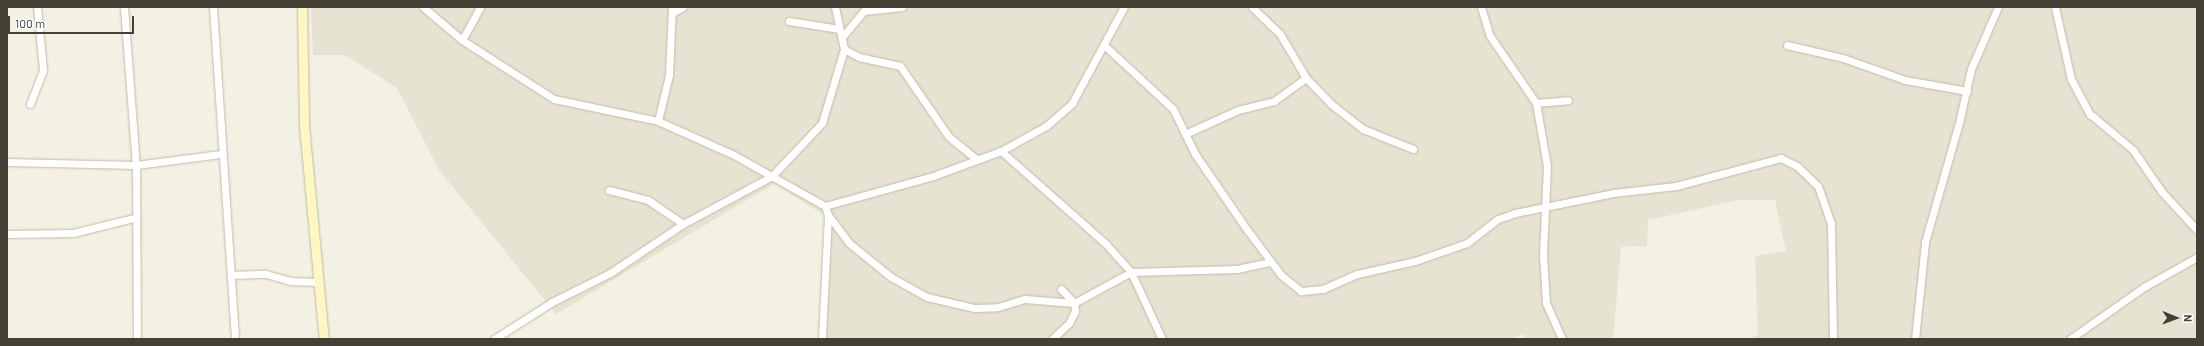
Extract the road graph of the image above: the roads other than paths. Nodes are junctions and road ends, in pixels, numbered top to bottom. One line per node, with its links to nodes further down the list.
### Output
1 (36, 7): 28 (street)
2 (124, 7): 36 (street)
3 (213, 7): 33 (street)
4 (302, 7): 50 (street)
5 (423, 7): 20 (street)
6 (480, 7): 20 (street)
7 (682, 7): 15 (street)
8 (835, 7): 18 (street)
9 (902, 7): 16 (street)
10 (1124, 7): 22 (street)
11 (1252, 7): 24 (street)
12 (1481, 7): 27 (street)
13 (1998, 7): 25 (street)
14 (2055, 7): 44 (street)
15 (673, 9): 29 (street)
16 (864, 9): 19 (street)
17 (789, 21): 18 (street)
18 (839, 29): 19 (street)
19 (842, 37): 23 (street)
20 (462, 40): 29 (street)
21 (1787, 45): 25 (street)
22 (1105, 46): 30 (street); 32 (street)
23 (844, 49): 34 (street); 37 (street)
24 (1306, 78): 30 (street); 31 (street)
25 (1967, 91): 62 (street)
26 (1568, 100): 27 (street)
27 (1536, 103): 39 (street)
28 (30, 104)
29 (658, 121): 37 (street)
30 (1185, 134): 47 (street)
31 (1413, 149)
32 (1001, 151): 34 (street); 48 (street)
33 (220, 154): 36 (street); 49 (street)
34 (976, 159): 40 (street)
35 (7, 162): 36 (street)
36 (136, 165): 42 (street)
37 (772, 176): 40 (street); 43 (street)
38 (609, 190): 43 (street)
39 (1548, 205): 47 (street); 60 (street); 61 (street)
40 (825, 206): 41 (street)
41 (828, 215): 52 (street); 57 (street)
42 (134, 218): 45 (street); 53 (street)
43 (683, 224): 56 (street)
44 (2197, 230)
45 (7, 234)
46 (2197, 257): 63 (street)
47 (1270, 262): 48 (street)
48 (1131, 272): 52 (street); 59 (street)
49 (231, 275): 50 (street); 54 (street)
50 (317, 282): 55 (street)
51 (1061, 289): 52 (street)
52 (1074, 303): 58 (street)
53 (137, 339)
54 (235, 339)
55 (324, 339)
56 (494, 339)
57 (822, 339)
58 (1052, 339)
59 (1162, 339)
60 (1562, 339)
61 (1833, 339)
62 (1915, 339)
63 (2070, 339)

